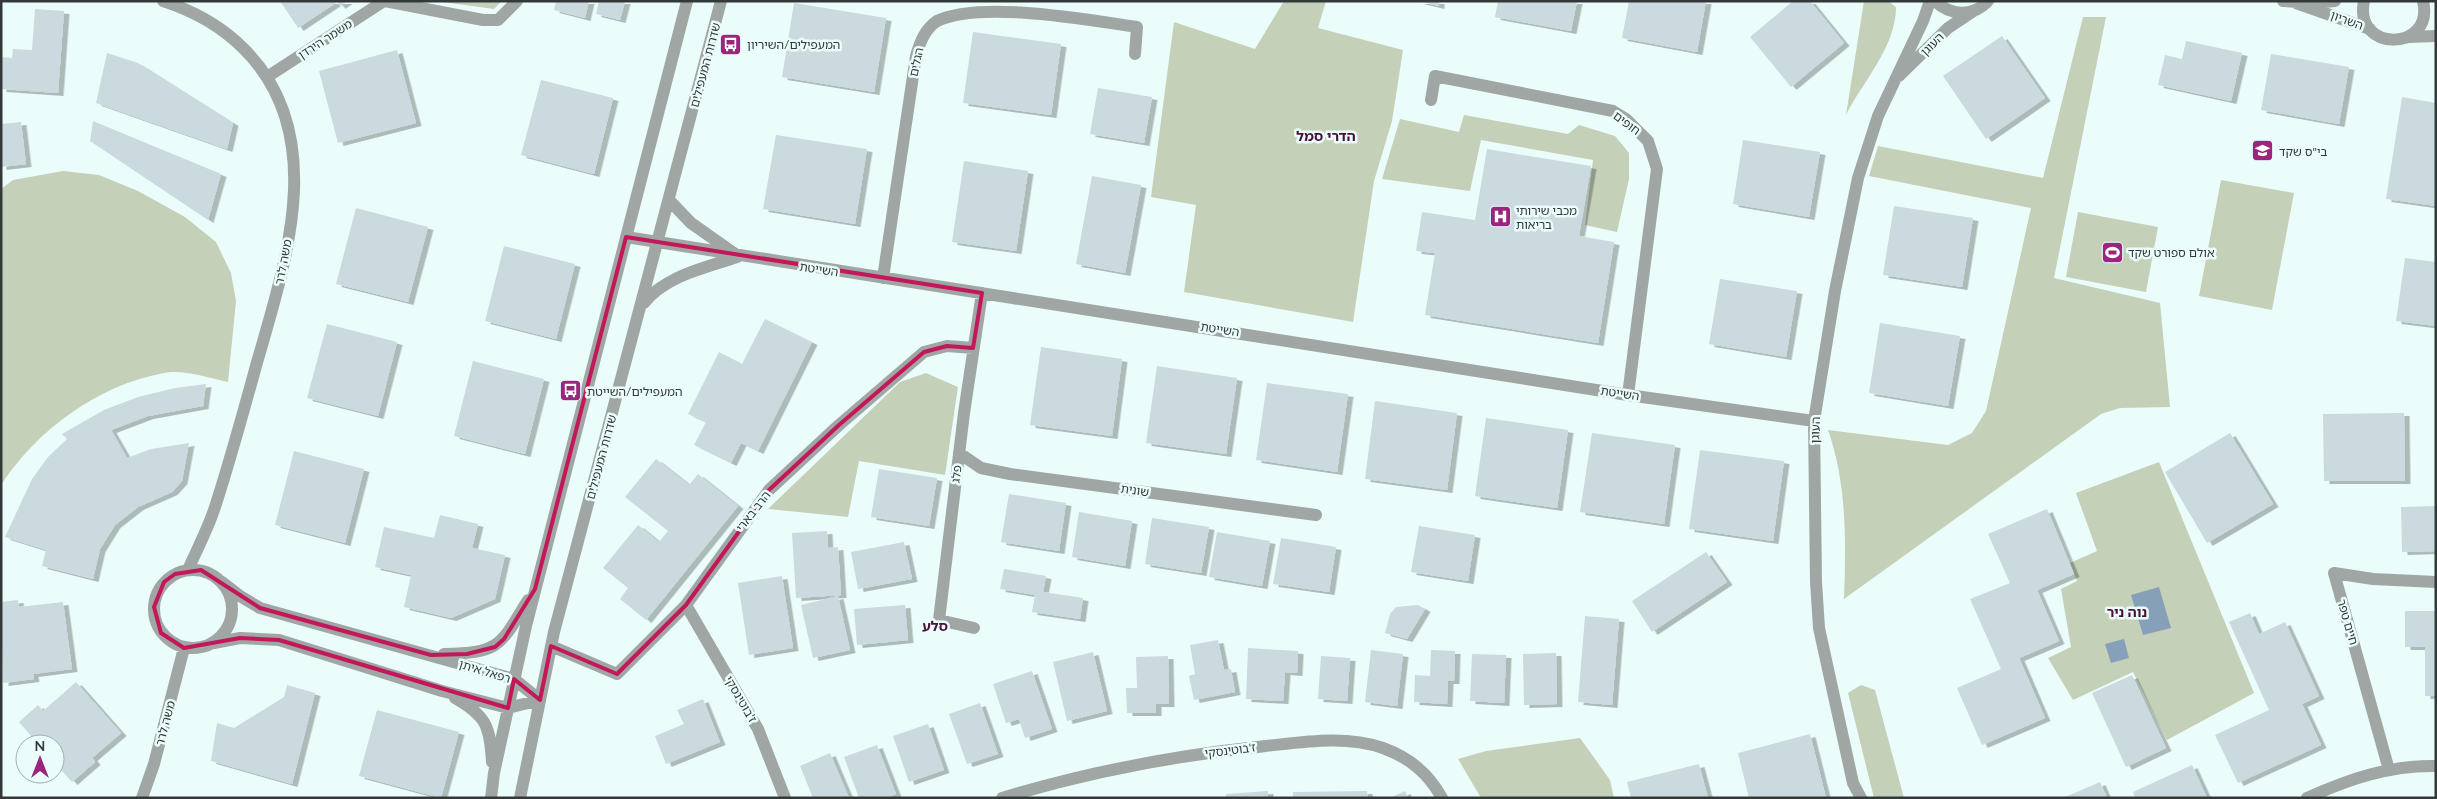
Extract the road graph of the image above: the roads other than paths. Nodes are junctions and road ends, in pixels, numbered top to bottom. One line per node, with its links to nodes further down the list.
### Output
1 (163, 1): 18 (street, משה לרר)
2 (384, 1): 3 (street, משמר הירדן); 18 (street, משמר הירדן)
3 (517, 1)
4 (686, 1): 22 (street)
5 (721, 1): 21 (street, שדרות המעפילים)
6 (1930, 1): 19 (street, העוגן)
7 (1935, 1): 11 (street)
8 (2335, 1): 10 (street, השריון)
9 (2364, 1): 14 (street)
10 (2290, 2): 14 (street, השריון)
11 (1985, 4): 19 (street, העוגן)
12 (2424, 4): 13 (street); 16 (street)
13 (2436, 19)
14 (2370, 29): 16 (street, השריון)
15 (2436, 36): 16 (street)
16 (2408, 37)
17 (1135, 54): 25 (street, הגלים)
18 (267, 77): 33 (street, משה לרר)
19 (1892, 84): 30 (street, העוגן)
20 (1431, 100): 29 (street, חופים)
21 (669, 200): 23 (street, שדרות המעפילים); 24 (street)
22 (626, 237): 23 (street, השייטת); 36 (street)
23 (658, 244): 24 (street, השייטת); 27 (street, שדרות המעפילים)
24 (739, 256): 25 (street, השייטת); 27 (street)
25 (883, 278): 26 (street, השייטת)
26 (982, 292): 28 (street, פלג); 29 (street, השייטת)
27 (641, 307): 40 (street, שדרות המעפילים)
28 (973, 348): 31 (street, פלג); 37 (street, הרב בארי)
29 (1628, 395): 30 (street, השייטת)
30 (1814, 421): 50 (street, העוגן)
31 (959, 453): 32 (street, שונית); 38 (street, פלג)
32 (1316, 514)
33 (188, 570): 34 (street); 41 (street)
34 (222, 582): 39 (street); 42 (street, רפאל איתן)
35 (2436, 582): 48 (street, חיים טפר)
36 (535, 589): 42 (street); 43 (street)
37 (686, 605): 40 (street, הרב בארי); 54 (street, ז'בוטינסקי)
38 (974, 628)
39 (214, 643): 41 (street); 44 (street)
40 (551, 646): 45 (street, שדרות המעפילים)
41 (184, 648): 51 (street, משה לרר)
42 (431, 655): 43 (street, רפאל איתן)
43 (514, 679): 45 (street, רפאל איתן); 46 (street)
44 (442, 690): 46 (street); 49 (street)
45 (540, 700): 46 (street); 53 (street, שדרות המעפילים)
46 (508, 708): 49 (street)
47 (2436, 766): 48 (street)
48 (2389, 770): 59 (street)
49 (493, 780): 52 (street)
50 (1853, 783): 57 (street, העוגן); 58 (street, העוגן)
51 (142, 798)
52 (491, 798)
53 (520, 798)
54 (785, 798)
55 (1002, 798): 56 (street, ז'בוטינסקי)
56 (1442, 798)
57 (1850, 798)
58 (1861, 798)
59 (2307, 798)

